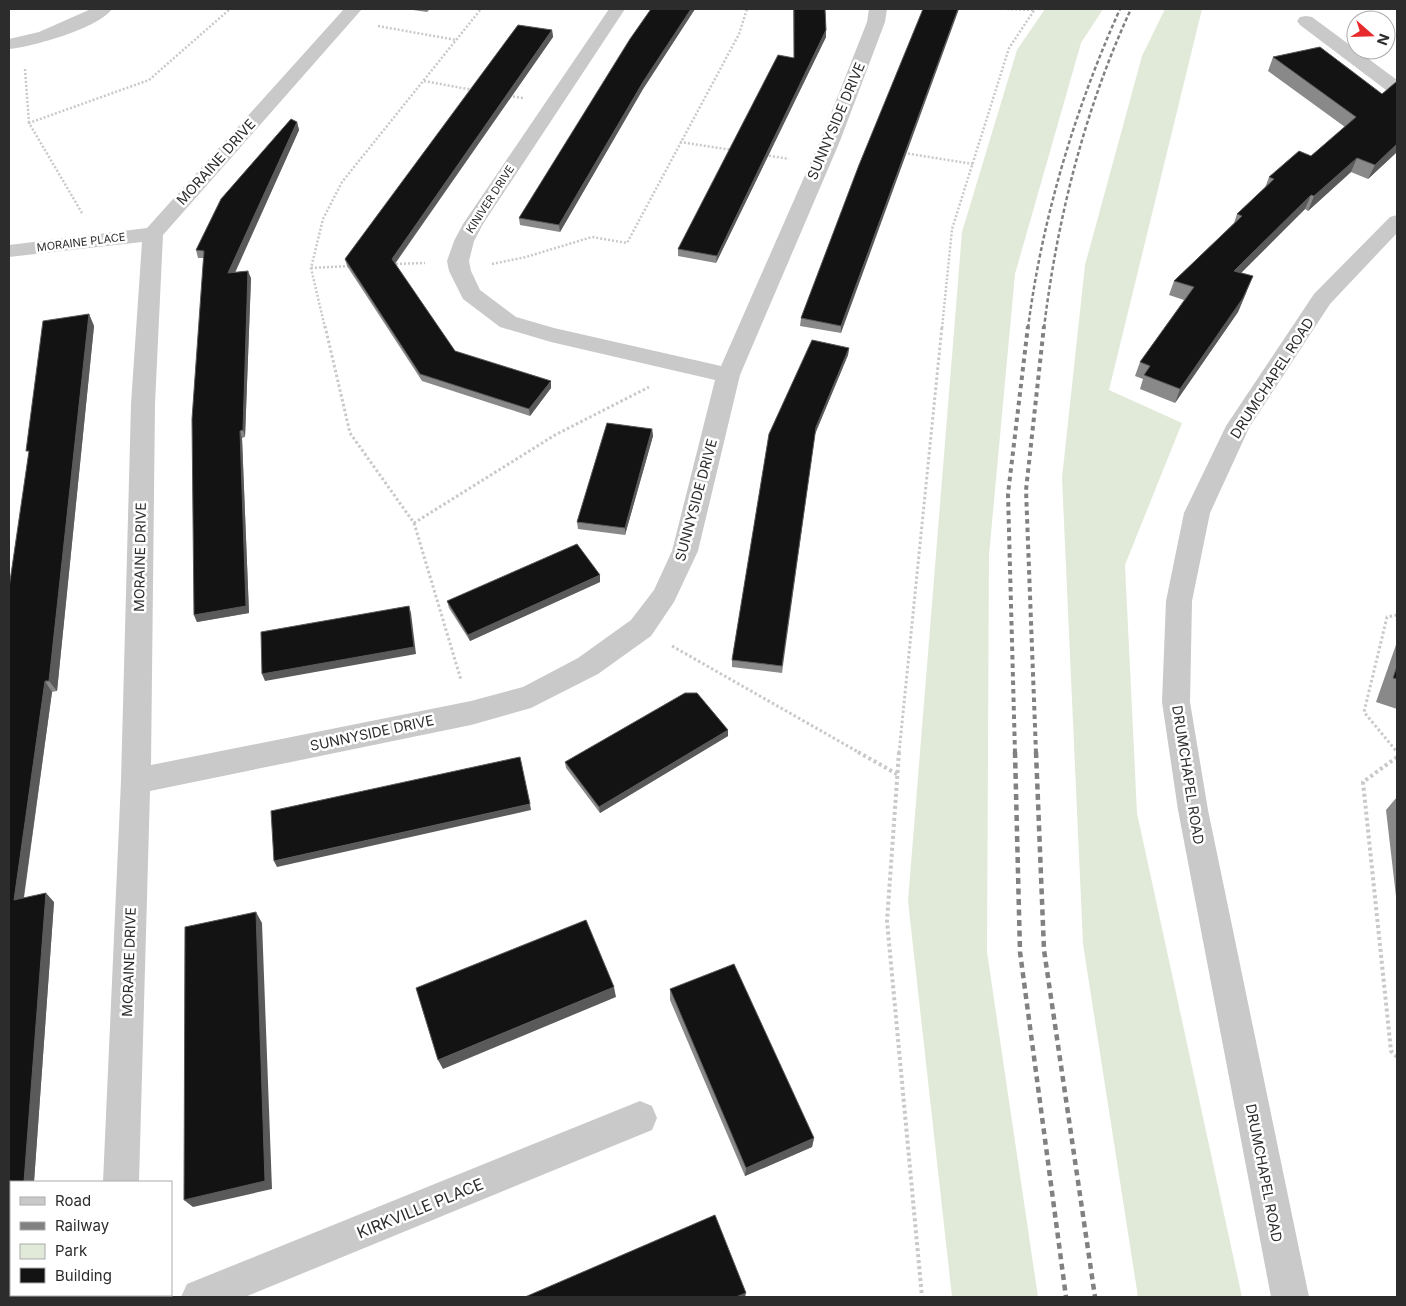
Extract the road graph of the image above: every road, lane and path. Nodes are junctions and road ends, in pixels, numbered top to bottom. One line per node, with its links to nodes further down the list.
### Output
1 (102, 9): 12 (street)
2 (230, 9): 18 (path)
3 (481, 9): 11 (path)
4 (617, 9): 17 (street, KINIVER DRIVE)
5 (747, 9): 19 (path)
6 (878, 9): 23 (street, SUNNYSIDE DRIVE)
7 (1007, 9): 8 (path)
8 (1035, 10): 24 (path)
9 (348, 14): 11 (path); 26 (street, MORAINE DRIVE)
10 (1306, 21): 14 (street)
11 (456, 40): 13 (path)
12 (16, 44): 18 (path)
13 (424, 81): 15 (path); 32 (path)
14 (1397, 89)
15 (479, 91)
16 (507, 95): 17 (path)
17 (553, 104): 31 (street, KINIVER DRIVE)
18 (29, 123): 27 (path)
19 (680, 142): 20 (path); 31 (path)
20 (736, 151)
21 (896, 151): 24 (path)
22 (763, 155): 23 (path)
23 (819, 163): 34 (street, SUNNYSIDE DRIVE)
24 (972, 164): 41 (path)
25 (1397, 221): 48 (street, DRUMCHAPEL ROAD)
26 (153, 234): 27 (street, MORAINE PLACE); 42 (street, MORAINE DRIVE)
27 (96, 240): 28 (street, MORAINE PLACE)
28 (9, 251)
29 (390, 264): 31 (path)
30 (350, 266): 32 (path)
31 (459, 266): 33 (street)
32 (311, 268): 35 (path)
33 (664, 361): 34 (street); 35 (path)
34 (728, 375): 37 (street, SUNNYSIDE DRIVE)
35 (414, 523): 38 (path)
36 (1397, 615): 39 (path)
37 (641, 628): 38 (street, SUNNYSIDE DRIVE); 41 (path)
38 (471, 713): 42 (street, SUNNYSIDE DRIVE)
39 (1397, 752)
40 (1397, 757): 43 (path)
41 (897, 774): 47 (path)
42 (136, 781): 45 (street, MORAINE DRIVE)
43 (1397, 1057)
44 (640, 1118): 46 (street, KIRKVILLE PLACE)
45 (122, 1181)
46 (200, 1297)
47 (922, 1297)
48 (1290, 1297)

